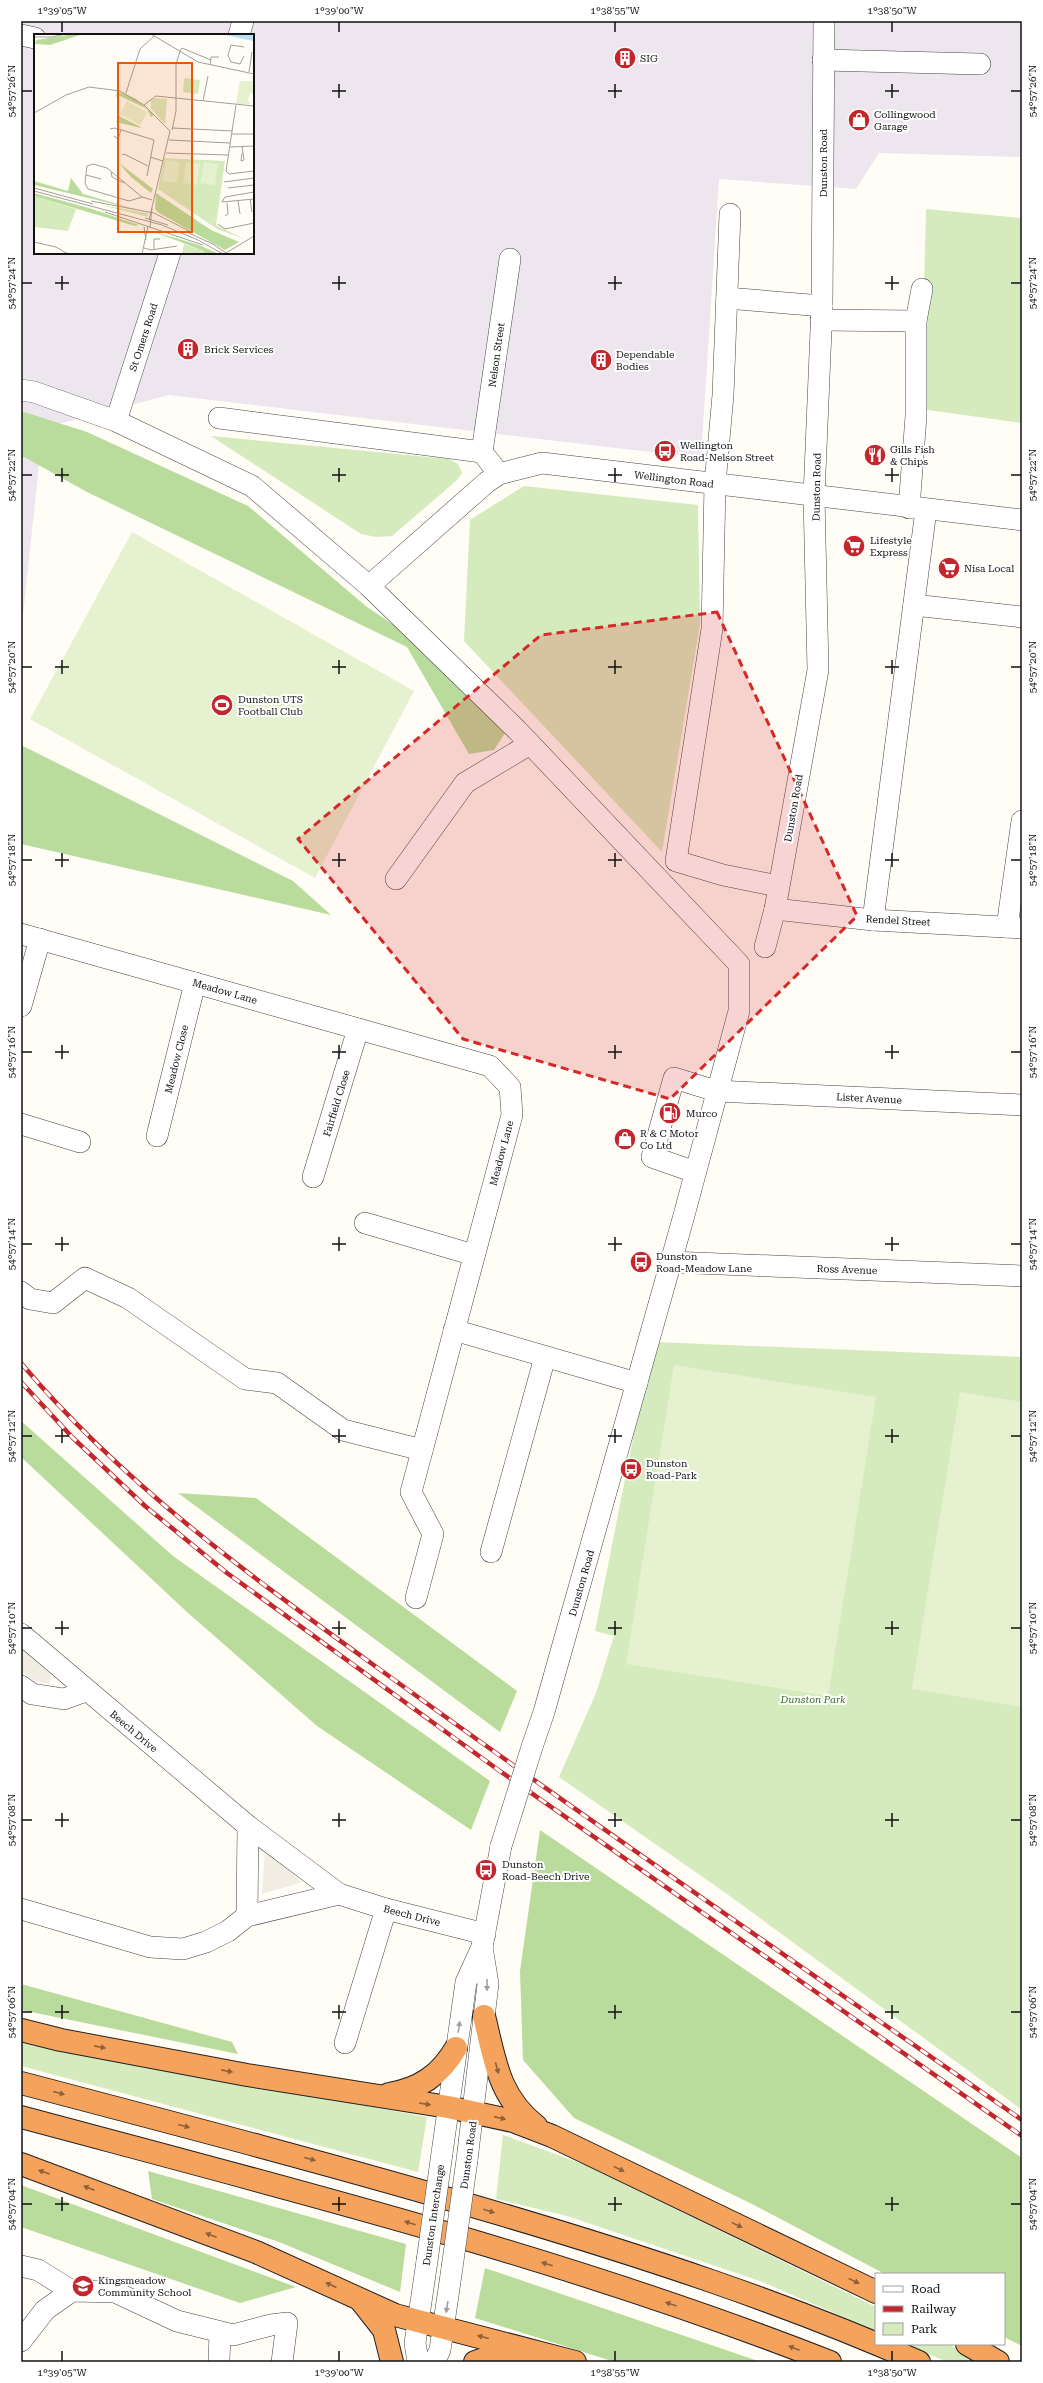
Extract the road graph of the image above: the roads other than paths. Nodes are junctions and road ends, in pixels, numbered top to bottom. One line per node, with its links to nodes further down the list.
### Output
1 (243, 21): 3 (street)
2 (824, 21): 6 (street, Dunston Road)
3 (239, 34)
4 (21, 35): 5 (street)
5 (34, 38)
6 (823, 60): 7 (street); 13 (street, Dunston Road)
7 (980, 64)
8 (730, 214): 12 (street)
9 (170, 254): 17 (street, St Omers Road)
10 (510, 259): 18 (street, Nelson Street)
11 (922, 289): 14 (street)
12 (727, 298): 13 (street); 20 (street)
13 (822, 313): 14 (street); 21 (street, Dunston Road)
14 (916, 322): 22 (street)
15 (21, 390): 17 (street, Dunston Road)
16 (219, 418): 18 (street)
17 (116, 421): 24 (street, Dunston Road)
18 (482, 452): 19 (street)
19 (499, 474): 20 (street, Wellington Road); 24 (street, Wellington Road)
20 (715, 484): 21 (street, Wellington Road); 30 (street)
21 (814, 496): 22 (street, Wellington Road); 30 (street, Dunston Road)
22 (918, 509): 23 (street, Wellington Road); 25 (street)
23 (1022, 520)
24 (369, 586): 27 (street, Dunston Road)
25 (914, 605): 26 (street); 32 (street)
26 (1022, 617)
27 (530, 744): 29 (street); 39 (street, Dunston Road)
28 (1022, 821): 33 (street)
29 (396, 879)
30 (778, 886): 31 (street, Dunston Road)
31 (775, 909): 32 (street, Rendel Street); 35 (street, Dunston Road)
32 (873, 920): 33 (street, Rendel Street)
33 (1015, 927)
34 (31, 936): 36 (street, Meadow Lane); 37 (street)
35 (765, 947)
36 (195, 983): 38 (street, Meadow Lane); 42 (street, Meadow Close)
37 (21, 1006)
38 (358, 1029): 45 (street, Fairfield Close); 47 (street, Meadow Lane)
39 (716, 1091): 40 (street, Lister Avenue); 44 (street, Dunston Road); 44 (street, Lister Avenue)
40 (1022, 1105)
41 (21, 1124): 43 (street)
42 (157, 1136)
43 (80, 1142)
44 (695, 1172): 48 (street, Dunston Road)
45 (313, 1177)
46 (365, 1223): 47 (street)
47 (474, 1255): 51 (street, Meadow Lane)
48 (671, 1262): 49 (street, Ross Avenue); 53 (street, Dunston Road)
49 (1022, 1276)
50 (21, 1292): 54 (street)
51 (454, 1330): 52 (street); 54 (street, Meadow Lane)
52 (545, 1357): 53 (street); 55 (street)
53 (637, 1383): 65 (street, Dunston Road, bridge)
54 (422, 1450): 56 (street, Meadow Lane)
55 (491, 1552)
56 (416, 1598)
57 (21, 1634): 59 (street, Beech Drive)
58 (22, 1688): 59 (street)
59 (86, 1692): 60 (street, Beech Drive)
60 (248, 1826): 61 (street, Beech Drive); 64 (street)
61 (339, 1894): 63 (street, Beech Drive); 64 (street)
62 (21, 1909): 64 (street)
63 (386, 1909): 65 (street, Beech Drive); 68 (street)
64 (247, 1916)
65 (484, 1940): 66 (street, Dunston Road, one-way to 66); 69 (street, Dunston Road, one-way to 65)
66 (484, 2016): 73 (street, Dunston Road); 75 (highway, one-way to 75)
67 (21, 2030): 71 (highway, one-way to 71)
68 (345, 2044)
69 (456, 2048): 71 (highway); 72 (street, Dunston Road)
70 (21, 2083): 85 (highway, one-way to 85)
71 (374, 2095): 72 (highway, one-way to 72)
72 (448, 2108): 73 (highway); 81 (street, Dunston Interchange, bridge)
73 (474, 2113): 75 (highway, one-way to 75); 82 (street, Dunston Road, one-way to 82, bridge)
74 (21, 2117): 95 (highway, one-way to 74)
75 (552, 2136): 79 (highway, one-way to 79)
76 (21, 2164): 80 (highway, one-way to 76)
77 (21, 2266): 78 (street)
78 (72, 2291): 83 (street); 84 (street)
79 (875, 2292)
80 (357, 2297): 81 (highway); 91 (highway)
81 (418, 2322): 82 (highway); 92 (street, Dunston Interchange)
82 (444, 2328): 88 (highway, one-way to 82); 93 (street, Dunston Road)
83 (220, 2332): 89 (street); 90 (street)
84 (21, 2341)
85 (875, 2344)
86 (877, 2345): 96 (highway, one-way to 96)
87 (969, 2345): 97 (highway)
88 (567, 2360): 94 (highway)
89 (218, 2362)
90 (282, 2362)
91 (392, 2362)
92 (418, 2362)
93 (434, 2362)
94 (475, 2362)
95 (830, 2362)
96 (919, 2362)
97 (998, 2362)

